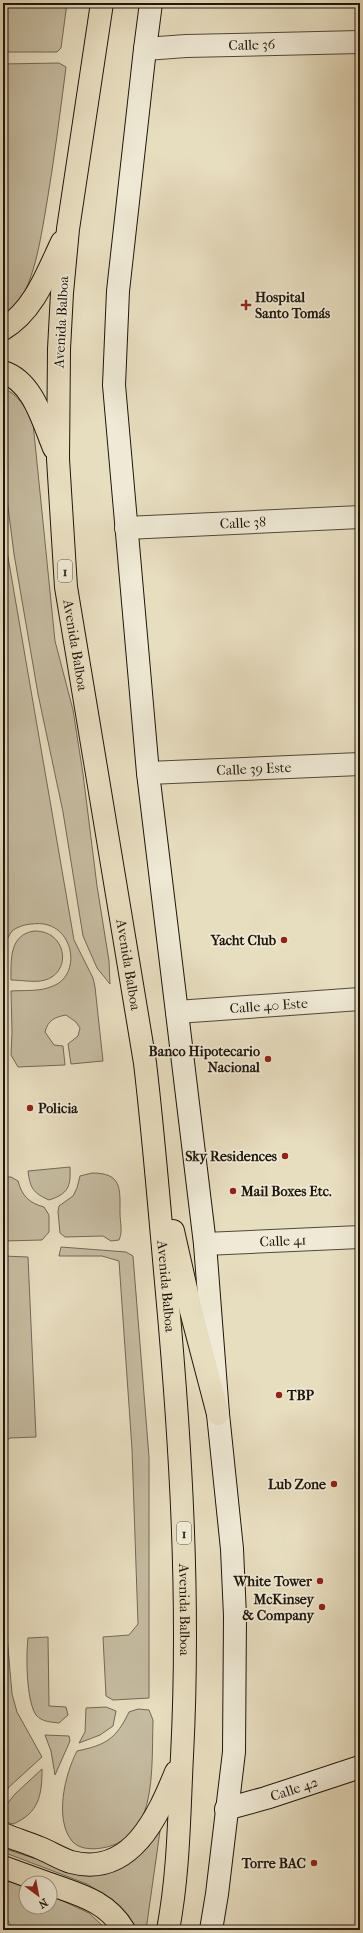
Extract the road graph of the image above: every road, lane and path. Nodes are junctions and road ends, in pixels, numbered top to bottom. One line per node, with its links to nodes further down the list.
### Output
1 (102, 3): 5 (highway, Avenida Balboa / 1)
2 (151, 3): 4 (main road)
3 (360, 42): 4 (main road, Calle 36)
4 (144, 49): 10 (main road)
5 (68, 229): 6 (highway); 8 (highway, Avenida Balboa / 1)
6 (3, 329)
7 (3, 372): 8 (highway)
8 (58, 459): 15 (highway, Avenida Balboa / 1)
9 (360, 518): 10 (main road, Calle 38)
10 (126, 528): 12 (main road)
11 (360, 764): 12 (main road, Calle 39 Este)
12 (148, 773): 14 (main road)
13 (360, 999): 14 (main road, Calle 40 Este)
14 (177, 1012): 17 (main road)
15 (153, 1136): 18 (highway); 19 (highway, Avenida Balboa / 1)
16 (360, 1237): 17 (main road, Calle 41)
17 (205, 1244): 18 (main road)
18 (218, 1414): 21 (main road)
19 (182, 1758): 22 (highway); 27 (highway, Avenida Balboa / 1)
20 (360, 1767): 21 (main road, Calle 42)
21 (226, 1809): 28 (main road)
22 (3, 1834)
23 (3, 1867): 24 (highway)
24 (25, 1875)
25 (58, 1887): 26 (highway)
26 (124, 1930)
27 (168, 1930)
28 (211, 1930)

